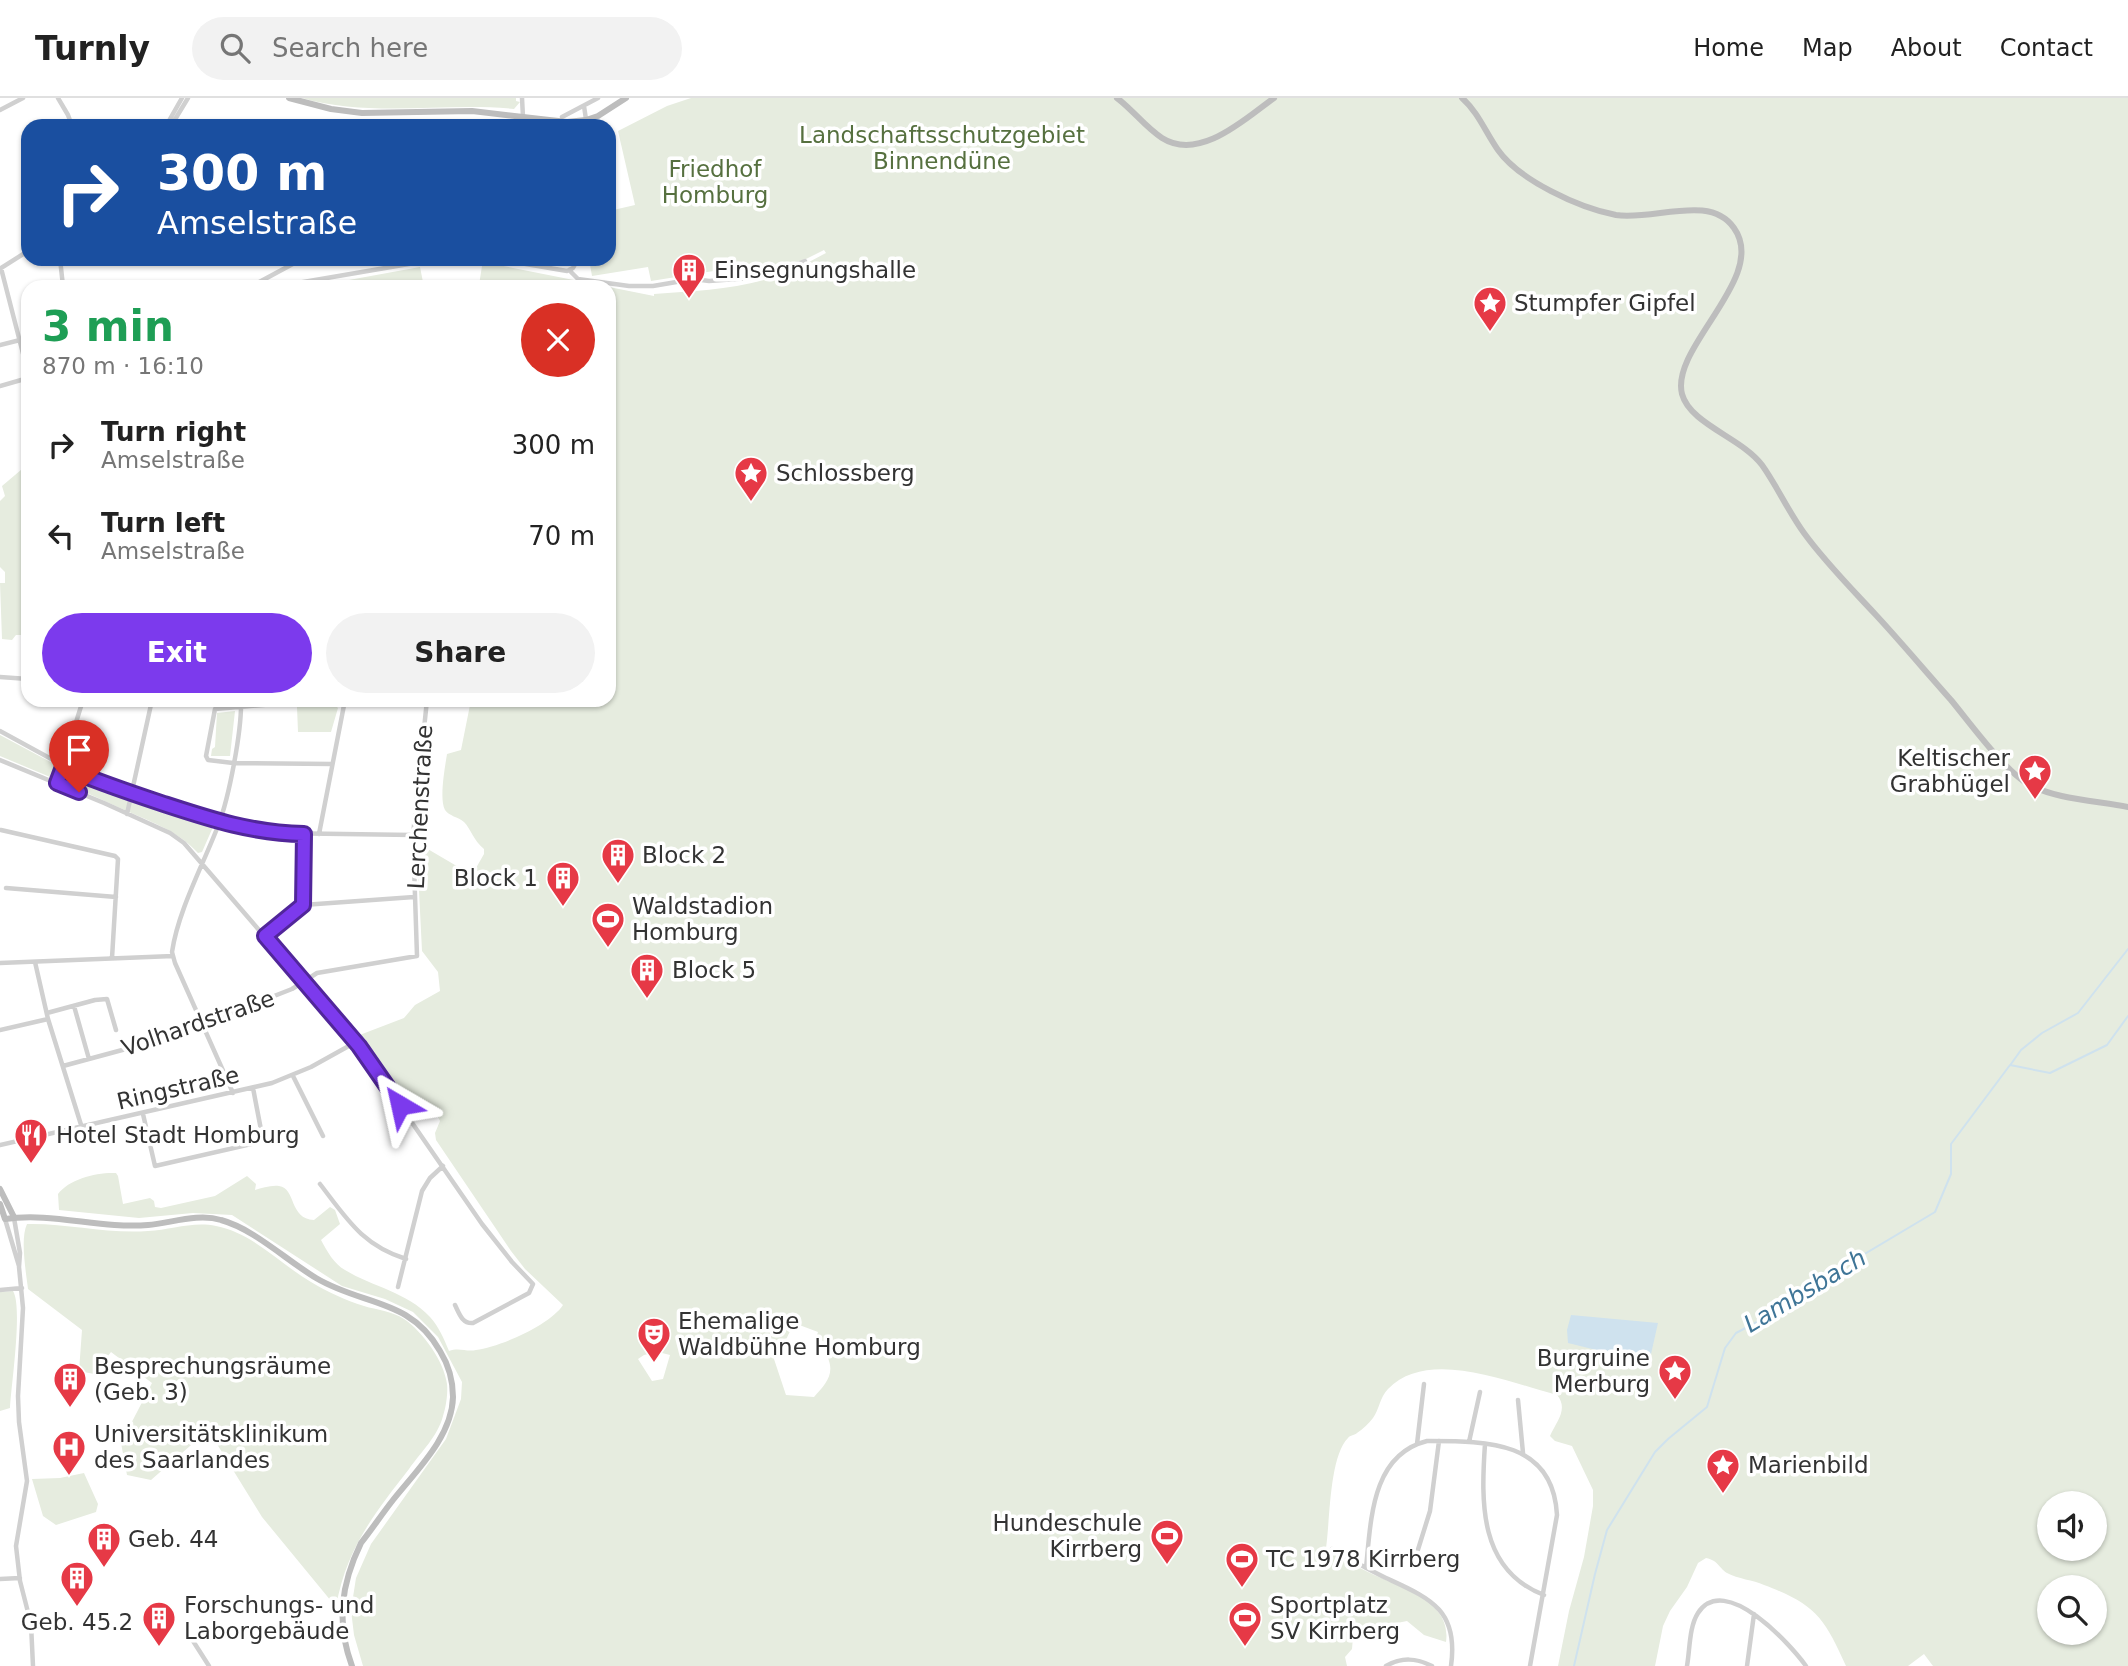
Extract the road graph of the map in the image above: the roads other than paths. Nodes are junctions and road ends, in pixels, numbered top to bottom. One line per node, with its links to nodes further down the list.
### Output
1 (23, 98): 13 (street)
2 (58, 98): 16 (street)
3 (182, 98): 17 (street)
4 (188, 98): 18 (street)
5 (290, 98): 14 (main road)
6 (522, 98): 14 (street)
7 (598, 98): 12 (street)
8 (626, 98): 21 (main road)
9 (1117, 98): 10 (main road)
10 (1274, 98)
11 (1462, 98): 53 (main road)
12 (583, 106): 15 (street); 20 (street)
13 (0, 110)
14 (526, 117): 19 (main road)
15 (562, 117)
16 (69, 119)
17 (172, 119)
18 (174, 119)
19 (542, 119)
20 (585, 119)
21 (593, 119)
22 (21, 255): 28 (street)
23 (805, 261): 33 (street)
24 (289, 266): 30 (street)
25 (397, 266): 31 (street)
26 (542, 266): 29 (street)
27 (574, 266): 29 (street)
28 (1, 268): 34 (street)
29 (569, 270): 32 (street)
30 (263, 280)
31 (315, 280)
32 (587, 280)
33 (616, 283)
34 (21, 331)
35 (21, 341): 36 (street)
36 (0, 345)
37 (21, 380): 38 (street)
38 (0, 386)
39 (0, 677): 40 (street)
40 (21, 678)
41 (81, 707): 50 (street)
42 (150, 707): 52 (street)
43 (241, 707): 48 (street); 48 (street)
44 (344, 707): 49 (street)
45 (426, 707): 59 (street, Lerchenstraße)
46 (0, 731): 50 (street)
47 (0, 760): 51 (street)
48 (233, 763): 49 (street); 55 (street)
49 (332, 764): 58 (street)
50 (63, 767): 51 (street); 52 (street)
51 (57, 783): 54 (street)
52 (131, 793): 54 (street); 55 (street)
53 (2128, 807)
54 (127, 814): 60 (street)
55 (220, 822): 57 (street); 60 (street)
56 (1, 830): 62 (street)
57 (304, 834): 58 (street); 64 (street)
58 (319, 834): 59 (street)
59 (413, 835): 63 (street, Lerchenstraße)
60 (201, 862): 65 (street); 66 (street)
61 (6, 888): 62 (street)
62 (116, 897): 68 (street)
63 (414, 897): 64 (street); 67 (street, Lerchenstraße)
64 (303, 905): 65 (street)
65 (265, 936): 71 (street)
66 (173, 956): 68 (street); 74 (street)
67 (417, 956): 71 (street, Volhardstraße)
68 (112, 958): 69 (street)
69 (35, 962): 70 (street); 73 (street)
70 (0, 963)
71 (304, 981): 74 (street, Volhardstraße); 77 (street)
72 (74, 1006): 73 (street, Volhardstraße); 76 (street, Volhardstraße); 78 (street, Volhardstraße)
73 (48, 1016): 75 (street, Volhardstraße); 79 (street)
74 (203, 1024): 78 (street, Volhardstraße); 82 (street)
75 (0, 1030)
76 (116, 1030)
77 (356, 1042): 80 (street, Ringstraße); 87 (street)
78 (89, 1059): 79 (street, Volhardstraße)
79 (63, 1066): 84 (street)
80 (293, 1076): 81 (street, Ringstraße); 85 (street)
81 (254, 1088): 82 (street, Ringstraße); 83 (street)
82 (233, 1093): 83 (street, Ringstraße)
83 (143, 1114): 84 (street, Ringstraße)
84 (82, 1128): 86 (street, Ringstraße)
85 (323, 1136)
86 (0, 1145)
87 (443, 1166): 93 (street); 98 (street)
88 (320, 1184): 93 (street)
89 (0, 1189): 91 (main road)
90 (0, 1204): 92 (main road)
91 (13, 1217): 92 (main road); 94 (street); 117 (main road)
92 (5, 1219): 94 (street)
93 (406, 1259): 96 (street)
94 (19, 1267): 95 (street)
95 (22, 1287): 97 (street); 110 (street)
96 (398, 1287)
97 (0, 1290)
98 (455, 1305)
99 (1424, 1384): 104 (street)
100 (1479, 1392): 103 (street)
101 (1518, 1400): 106 (street)
102 (1439, 1441): 103 (street); 104 (street); 108 (street)
103 (1469, 1442): 105 (street)
104 (1417, 1444): 109 (street)
105 (1485, 1444): 106 (street); 112 (street)
106 (1523, 1453): 112 (street)
107 (1332, 1549): 109 (street)
108 (1416, 1556)
109 (1366, 1568): 120 (street)
110 (20, 1578): 111 (street); 115 (street)
111 (0, 1579)
112 (1544, 1595): 121 (street)
113 (1754, 1614): 122 (street); 123 (street); 124 (street)
114 (186, 1630): 116 (street)
115 (33, 1666)
116 (209, 1666)
117 (352, 1666)
118 (1387, 1666): 119 (street)
119 (1432, 1666)
120 (1451, 1666)
121 (1530, 1666)
122 (1688, 1666)
123 (1747, 1666)
124 (1807, 1666)

